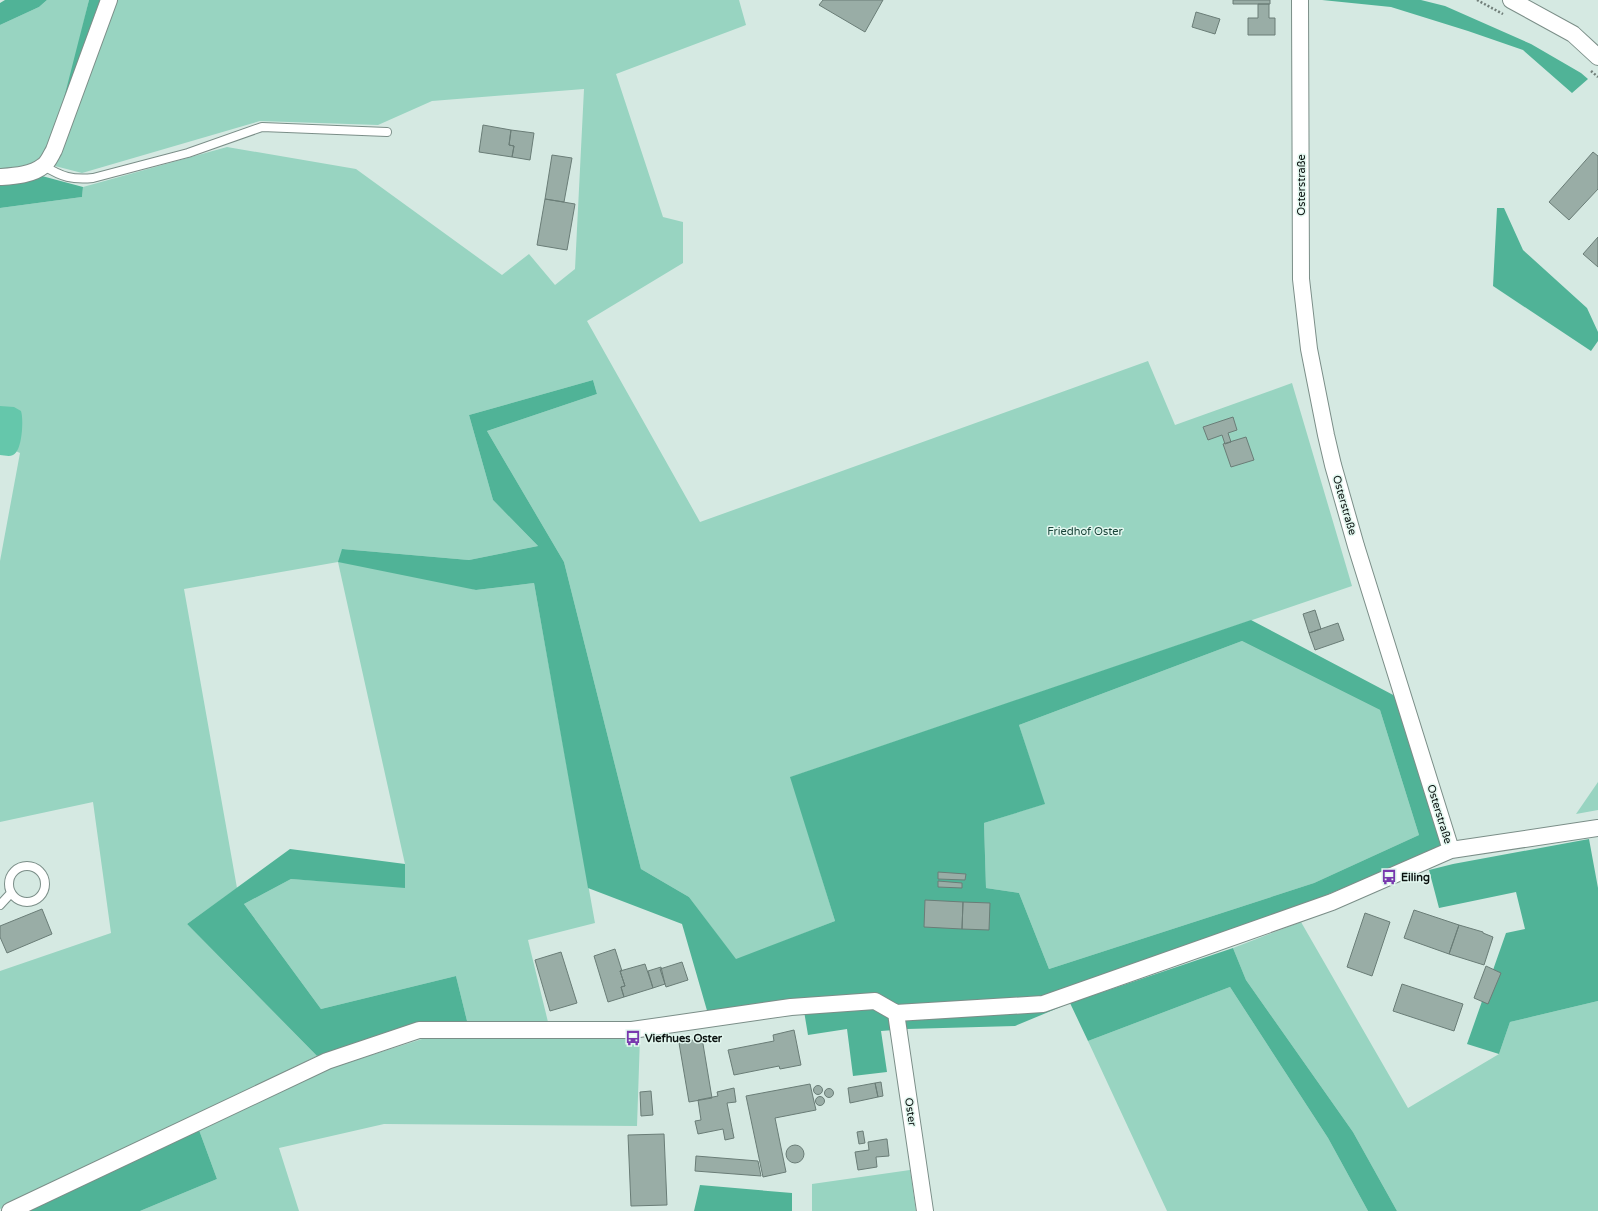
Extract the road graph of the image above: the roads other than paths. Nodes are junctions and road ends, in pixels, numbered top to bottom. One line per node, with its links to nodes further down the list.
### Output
1 (109, 0): 6 (street)
2 (1300, 0): 9 (street, Osterstraße)
3 (1511, 0): 4 (street)
4 (1598, 57)
5 (387, 132): 6 (lane)
6 (44, 166): 7 (street)
7 (0, 177)
8 (1598, 828): 9 (street, Osterstraße)
9 (1451, 850): 12 (street)
10 (11, 893): 10 (lane); 11 (lane)
11 (0, 905)
12 (896, 1013): 13 (street); 14 (street, Oster)
13 (10, 1211)
14 (925, 1211)

